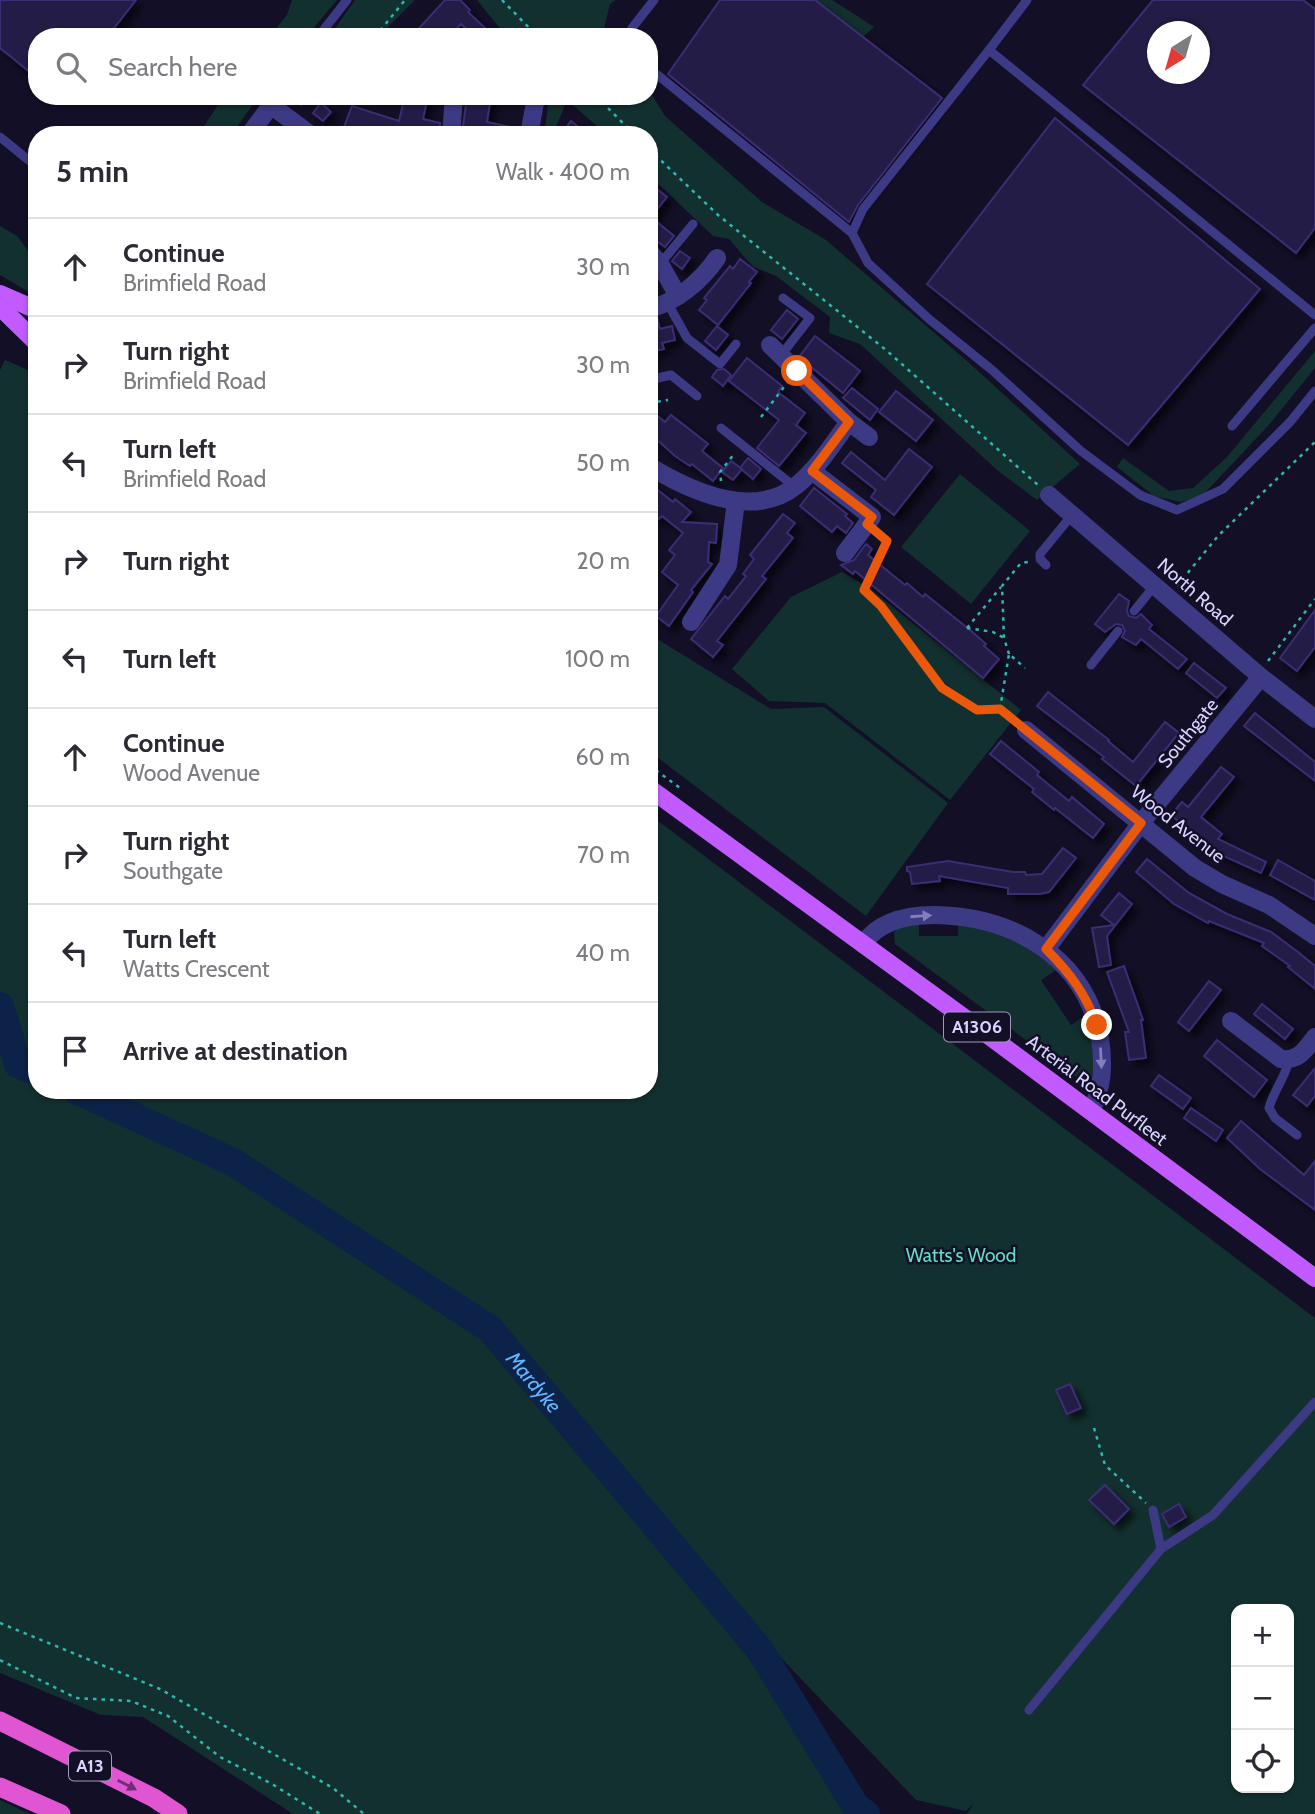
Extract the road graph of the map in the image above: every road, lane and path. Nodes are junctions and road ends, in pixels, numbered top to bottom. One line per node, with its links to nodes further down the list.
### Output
1 (347, 0): 6 (lane)
2 (405, 0): 7 (path)
3 (502, 0): 8 (path)
4 (653, 0): 9 (lane)
5 (1027, 0): 10 (lane)
6 (325, 28)
7 (382, 28)
8 (529, 28)
9 (632, 28)
10 (989, 50): 28 (lane); 38 (lane)
11 (658, 75): 28 (lane)
12 (272, 105): 19 (street)
13 (279, 105): 20 (street)
14 (300, 105): 18 (path)
15 (453, 105): 21 (street)
16 (535, 105): 22 (street)
17 (605, 105): 23 (path)
18 (294, 113)
19 (256, 126)
20 (301, 126)
21 (452, 126)
22 (531, 126)
23 (626, 126)
24 (0, 137): 26 (lane)
25 (658, 158): 59 (path)
26 (28, 160)
27 (692, 224): 29 (lane)
28 (852, 233): 45 (lane)
29 (658, 255)
30 (717, 258): 34 (street)
31 (658, 265): 34 (street)
32 (0, 294): 36 (main road)
33 (783, 298): 42 (lane)
34 (673, 299): 35 (street); 41 (lane)
35 (658, 305)
36 (28, 306)
37 (0, 307): 40 (main road)
38 (1315, 315)
39 (1315, 328): 51 (lane)
40 (28, 334)
41 (736, 344)
42 (776, 350): 43 (street)
43 (797, 371): 49 (path); 50 (street)
44 (658, 378): 46 (lane)
45 (1315, 391)
46 (697, 396)
47 (668, 400): 48 (path)
48 (658, 401)
49 (761, 416)
50 (849, 422): 53 (street); 56 (street)
51 (1232, 426)
52 (721, 428): 58 (lane)
53 (869, 437)
54 (1315, 442): 66 (path)
55 (735, 453): 60 (path)
56 (812, 471): 58 (street); 62 (street)
57 (658, 472): 60 (street)
58 (795, 487): 60 (street)
59 (1049, 495): 61 (street, North Road)
60 (730, 500): 69 (street)
61 (1072, 515): 64 (lane); 66 (street, North Road)
62 (867, 524): 63 (street); 76 (path)
63 (845, 553)
64 (1043, 562): 65 (path)
65 (1002, 586): 71 (path); 71 (path)
66 (1162, 590): 68 (lane); 75 (street, North Road)
67 (1315, 599): 75 (path)
68 (1134, 611)
69 (691, 622)
70 (1118, 631): 73 (lane)
71 (1004, 638): 72 (path)
72 (1009, 654): 74 (path); 76 (path)
73 (1091, 665)
74 (1025, 668)
75 (1259, 676): 77 (street, North Road); 80 (street, Southgate)
76 (1000, 709): 78 (path)
77 (1315, 719)
78 (1026, 730): 80 (street, Wood Avenue)
79 (658, 795): 82 (main road, Arterial Road Purfleet / A1306)
80 (1141, 823): 81 (street, Wood Avenue); 83 (street, Southgate)
81 (1315, 936)
82 (863, 944): 83 (street, one-way to 83); 87 (main road, Arterial Road Purfleet / A1306)
83 (1046, 949): 87 (street, one-way to 87)
84 (1231, 1021): 86 (street)
85 (1315, 1037): 86 (street)
86 (1289, 1060): 88 (lane)
87 (1091, 1111): 89 (main road, Arterial Road Purfleet / A1306)
88 (1297, 1135)
89 (1315, 1278)
90 (1315, 1402): 93 (lane)
91 (1094, 1428): 92 (path)
92 (1153, 1510): 93 (lane)
93 (1161, 1549): 96 (lane)
94 (0, 1623): 102 (path)
95 (0, 1660): 101 (path)
96 (1029, 1710)
97 (0, 1721): 100 (highway, A13, one-way to 100)
98 (0, 1787): 99 (highway)
99 (61, 1814)
100 (178, 1814)
101 (320, 1814)
102 (364, 1814)

